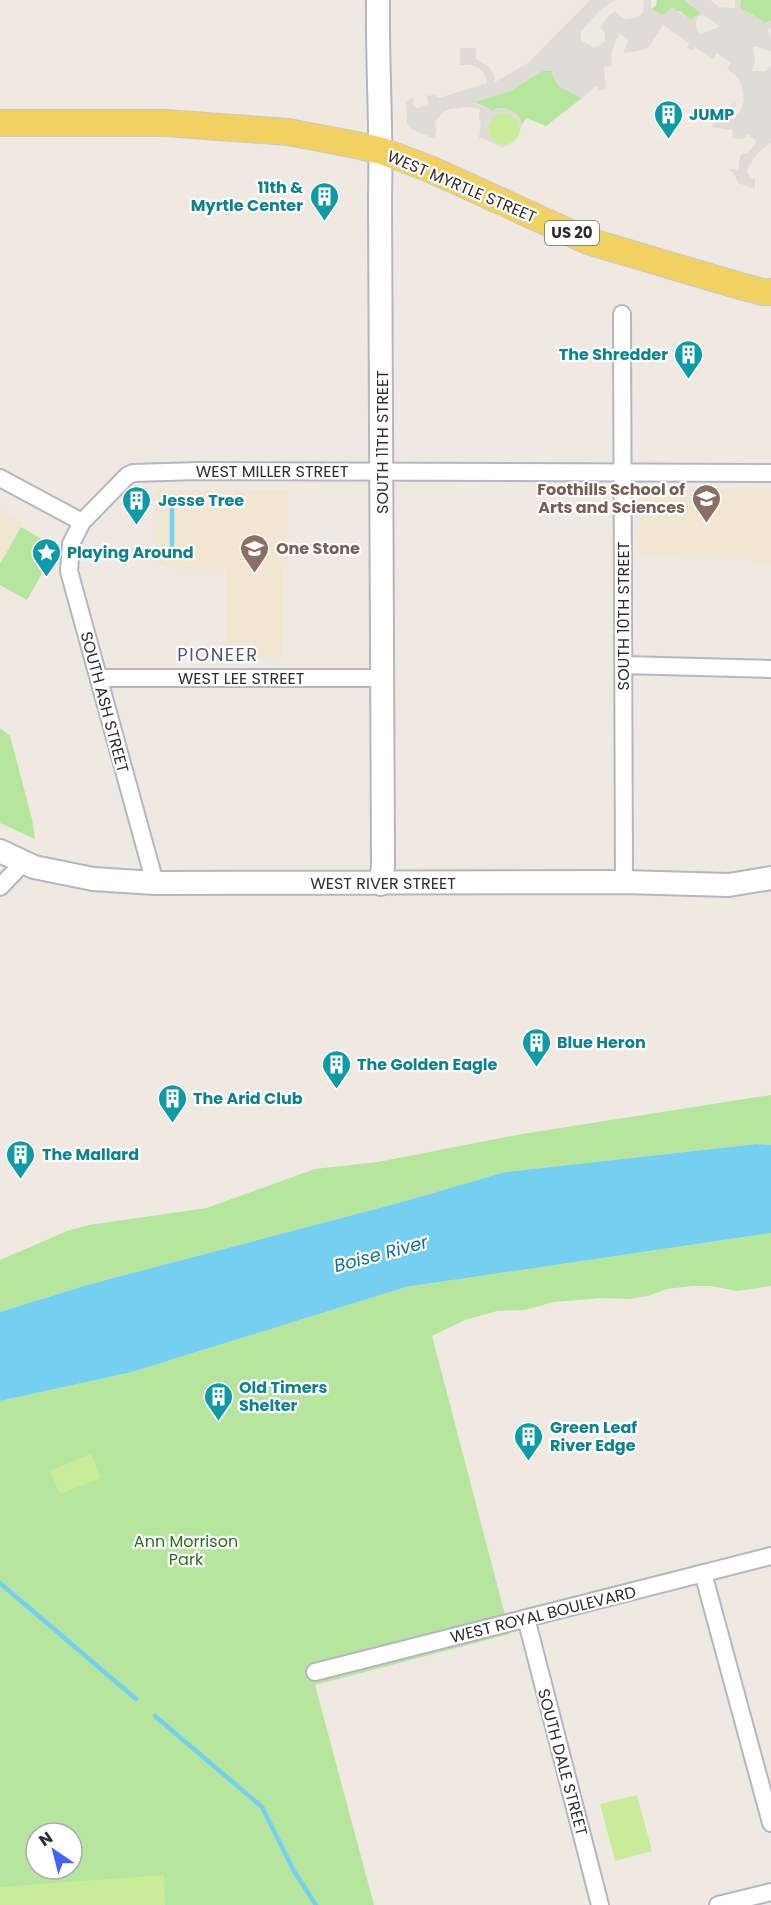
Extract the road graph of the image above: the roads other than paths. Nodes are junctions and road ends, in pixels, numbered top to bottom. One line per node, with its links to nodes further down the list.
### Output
1 (378, 0): 3 (street, SOUTH 11TH STREET)
2 (0, 123): 3 (main road, WEST MYRTLE STREET / US 20)
3 (382, 151): 4 (main road, WEST MYRTLE STREET / US 20); 6 (street, SOUTH 11TH STREET)
4 (771, 292)
5 (622, 314): 7 (street, SOUTH 10TH STREET)
6 (382, 470): 7 (street, WEST MILLER STREET); 10 (street, WEST MILLER STREET); 14 (street, SOUTH 11TH STREET)
7 (623, 472): 8 (street, WEST MILLER STREET); 11 (street, SOUTH 10TH STREET)
8 (771, 473)
9 (0, 478): 10 (street)
10 (82, 522): 13 (street, SOUTH ASH STREET)
11 (624, 665): 12 (street); 18 (street, SOUTH 10TH STREET)
12 (771, 669)
13 (99, 678): 14 (street, WEST LEE STREET); 19 (street, SOUTH ASH STREET)
14 (382, 678): 20 (street, SOUTH 11TH STREET)
15 (0, 851): 16 (street, WEST RIVER STREET)
16 (24, 862): 19 (street, WEST RIVER STREET); 21 (street)
17 (771, 878): 18 (street, WEST RIVER STREET)
18 (624, 882): 20 (street, WEST RIVER STREET)
19 (155, 883): 20 (street, WEST RIVER STREET)
20 (381, 884)
21 (0, 887)
22 (771, 1556): 23 (street, WEST ROYAL BOULEVARD)
23 (703, 1573): 24 (street, WEST ROYAL BOULEVARD); 26 (street)
24 (526, 1618): 25 (street, WEST ROYAL BOULEVARD); 28 (street, SOUTH DALE STREET)
25 (315, 1672)
26 (771, 1823)
27 (771, 1892): 29 (street)
28 (600, 1905)
29 (718, 1905)

